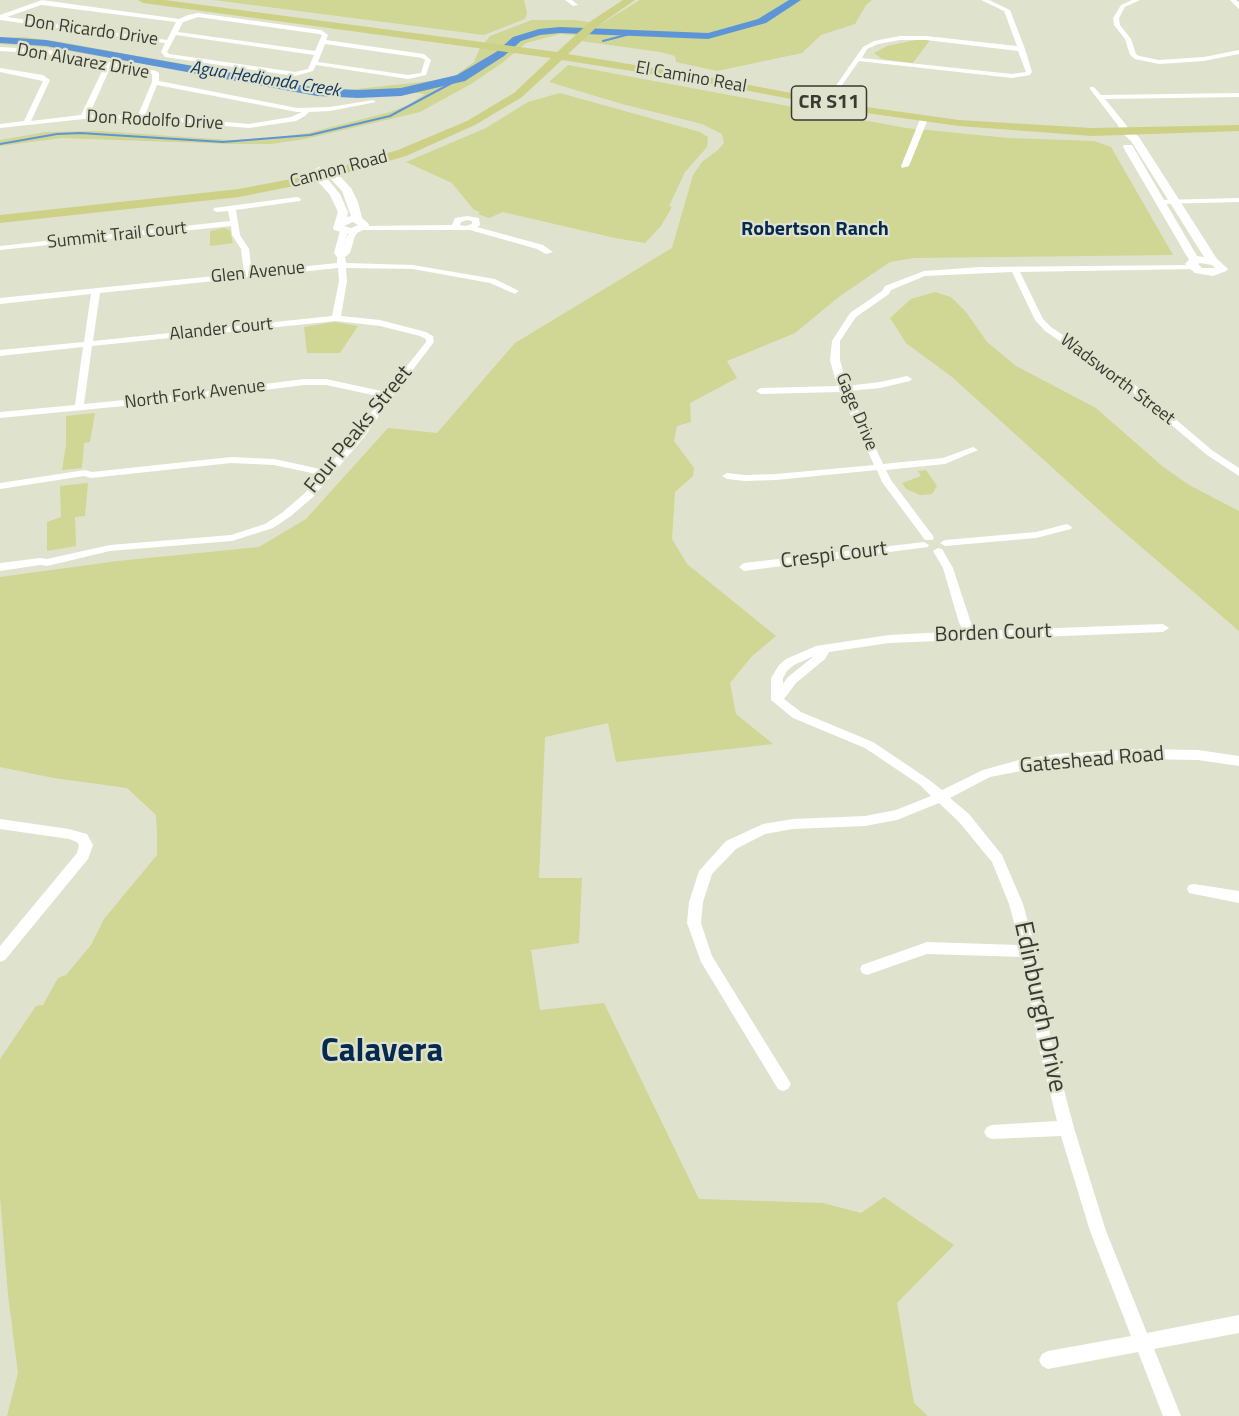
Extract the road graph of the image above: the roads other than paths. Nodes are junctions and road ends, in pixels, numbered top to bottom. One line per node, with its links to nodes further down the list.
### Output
1 (143, 0): 18 (main road, El Camino Real / CR S11)
2 (187, 0): 18 (main road, El Camino Real / CR S11)
3 (568, 0): 10 (street)
4 (617, 0): 14 (main road, Cannon Road)
5 (630, 0): 14 (main road, Cannon Road)
6 (984, 0): 20 (street)
7 (1137, 0): 22 (street)
8 (1233, 0): 11 (street)
9 (45, 1): 12 (street); 13 (street)
10 (575, 5)
11 (1239, 7)
12 (0, 17): 16 (street, Don Ricardo Drive)
13 (180, 21): 15 (street); 17 (street)
14 (590, 22): 23 (main road, Cannon Road)
15 (174, 33): 16 (street); 21 (street)
16 (169, 42): 25 (street, Don Ricardo Drive)
17 (323, 42): 21 (street); 25 (street)
18 (490, 44): 23 (main road, El Camino Real / CR S11)
19 (0, 49): 26 (street, Don Alvarez Drive)
20 (1022, 49): 24 (street); 24 (street)
21 (317, 51): 25 (street)
22 (1239, 52)
23 (556, 53): 31 (main road, El Camino Real / CR S11); 37 (main road, El Camino Real / CR S11); 44 (main road, Cannon Road)
24 (857, 59): 31 (street)
25 (313, 63)
26 (109, 64): 28 (street, Don Alvarez Drive); 35 (street)
27 (0, 70): 38 (street)
28 (155, 82): 34 (street); 36 (street, Don Alvarez Drive)
29 (1092, 87): 32 (street)
30 (1239, 95): 32 (street)
31 (831, 97): 41 (main road, El Camino Real / CR S11)
32 (1100, 97): 41 (street)
33 (373, 102): 34 (street)
34 (307, 110): 36 (street, Don Rodolfo Drive)
35 (84, 117): 36 (street, Don Rodolfo Drive); 38 (street, Don Rodolfo Drive)
36 (141, 117)
37 (924, 119): 41 (main road, El Camino Real / CR S11); 43 (street)
38 (27, 121): 40 (street, Don Rodolfo Drive)
39 (1239, 122): 41 (main road, El Camino Real / CR S11)
40 (0, 126)
41 (1125, 129): 42 (main road, El Camino Real / CR S11); 47 (street); 48 (street)
42 (1239, 129)
43 (905, 166)
44 (324, 174): 51 (main road, Cannon Road); 52 (main road, Cannon Road); 54 (street); 54 (street)
45 (297, 199): 49 (street)
46 (1239, 200): 47 (street)
47 (1176, 201): 48 (street); 58 (street)
48 (1161, 202): 58 (street)
49 (232, 208): 50 (street); 53 (street)
50 (217, 210)
51 (0, 212)
52 (0, 219)
53 (235, 223): 55 (street, Summit Trail Court); 60 (street)
54 (354, 226): 56 (street); 57 (street)
55 (0, 248)
56 (549, 252)
57 (341, 260): 60 (street, Glen Avenue); 62 (street, Glen Avenue); 64 (street)
58 (1193, 263): 59 (street, Gage Drive)
59 (1016, 270): 69 (street, Gage Drive); 76 (street, Wadsworth Street)
60 (248, 274): 61 (street, Glen Avenue)
61 (96, 291): 63 (street, Glen Avenue); 65 (street)
62 (515, 291)
63 (0, 301)
64 (336, 318): 65 (street, Alander Court); 66 (street, Alander Court)
65 (88, 345): 67 (street, Alander Court); 72 (street)
66 (427, 345): 71 (street, Four Peaks Street)
67 (0, 353)
68 (907, 379): 69 (street)
69 (844, 389): 70 (street); 75 (street, Gage Drive)
70 (761, 391)
71 (388, 395): 72 (street, North Fork Avenue); 77 (street, Four Peaks Street)
72 (79, 407): 73 (street, North Fork Avenue)
73 (0, 415)
74 (973, 450): 75 (street)
75 (880, 467): 78 (street); 81 (street, Gage Drive)
76 (1239, 472)
77 (328, 474): 79 (street); 83 (street, Four Peaks Street)
78 (727, 476)
79 (0, 486)
80 (1067, 527): 82 (street, Crespi Court)
81 (927, 542): 82 (street, Crespi Court); 84 (street, Crespi Court)
82 (942, 547): 86 (street)
83 (0, 567)
84 (744, 567)
85 (1163, 628): 86 (street, Borden Court)
86 (972, 634): 87 (street, Borden Court)
87 (777, 700): 89 (street, Edinburgh Drive)
88 (1239, 761): 89 (street, Gateshead Road)
89 (940, 795): 93 (street, Edinburgh Drive); 96 (street, Gateshead Road)
90 (0, 824): 94 (street)
91 (1194, 889): 92 (street)
92 (1239, 897)
93 (1029, 951): 95 (street); 97 (street, Edinburgh Drive)
94 (0, 957)
95 (867, 969)
96 (783, 1084)
97 (1066, 1128): 98 (street); 100 (street, Edinburgh Drive)
98 (992, 1132)
99 (1239, 1324): 100 (street)
100 (1141, 1342): 101 (street); 102 (street, Edinburgh Drive)
101 (1048, 1360)
102 (1172, 1416)

